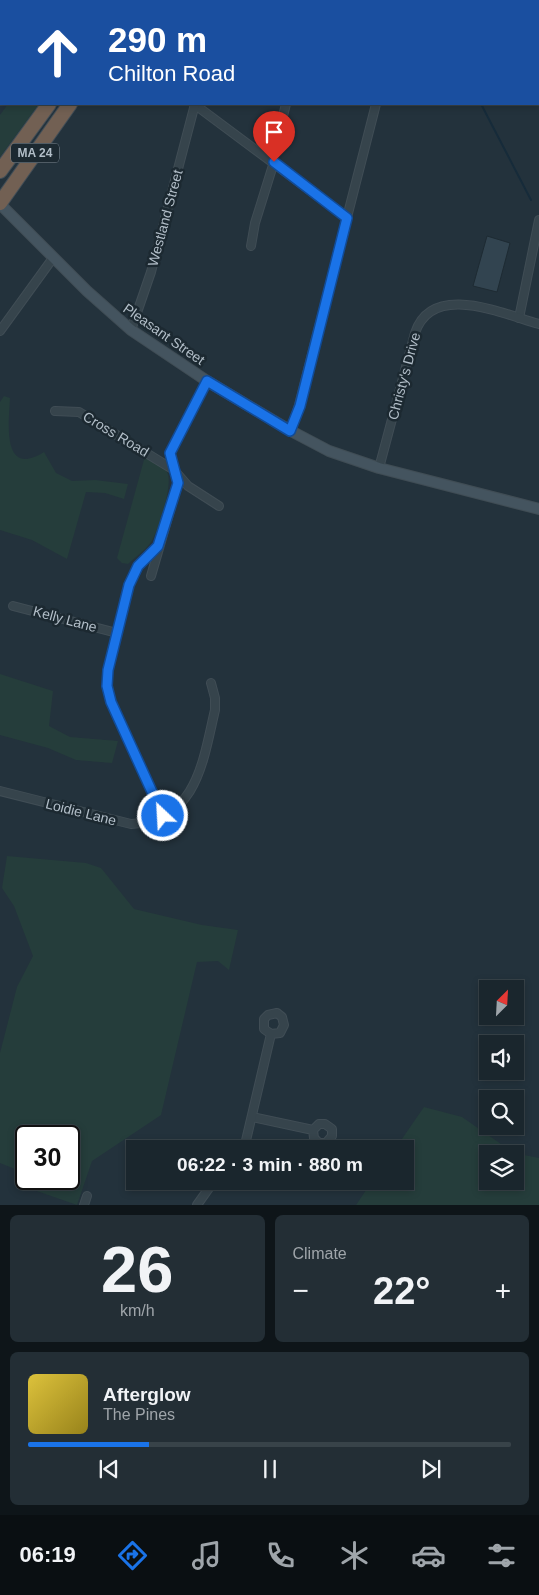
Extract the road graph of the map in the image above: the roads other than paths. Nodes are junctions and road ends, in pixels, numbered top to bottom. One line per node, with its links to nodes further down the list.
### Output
1 (48, 105): 9 (highway, MA 24)
2 (69, 105): 10 (highway, MA 24)
3 (194, 105): 18 (street, Westland Street)
4 (195, 105): 8 (street)
5 (286, 105): 7 (street)
6 (376, 105): 11 (street)
7 (281, 124)
8 (274, 162): 11 (street); 13 (street)
9 (0, 170)
10 (0, 204): 14 (main road, Pleasant Street)
11 (347, 218): 21 (street)
12 (539, 220): 15 (street)
13 (251, 246)
14 (53, 258): 17 (street); 18 (main road, Pleasant Street)
15 (519, 318): 16 (street, Christy's Drive); 22 (street, Christy's Drive)
16 (539, 324)
17 (0, 330)
18 (130, 330): 19 (main road, Pleasant Street)
19 (207, 381): 21 (main road, Pleasant Street); 23 (street)
20 (55, 411): 23 (street, Cross Road)
21 (290, 431): 22 (main road, Pleasant Street)
22 (379, 468): 25 (main road, Pleasant Street)
23 (174, 470): 24 (street, Cross Road); 26 (street)
24 (219, 506)
25 (539, 509)
26 (158, 546): 27 (street); 29 (street)
27 (151, 576)
28 (13, 606): 29 (street, Kelly Lane)
29 (117, 633): 32 (street)
30 (211, 683): 32 (street, Loidie Lane)
31 (0, 791): 32 (street, Loidie Lane)
32 (163, 816)
33 (271, 1034): 34 (street)
34 (252, 1117): 35 (street); 36 (street)
35 (313, 1130)
36 (246, 1140)
37 (208, 1190): 40 (street)
38 (87, 1196): 39 (street)
39 (84, 1205)
40 (197, 1205)

